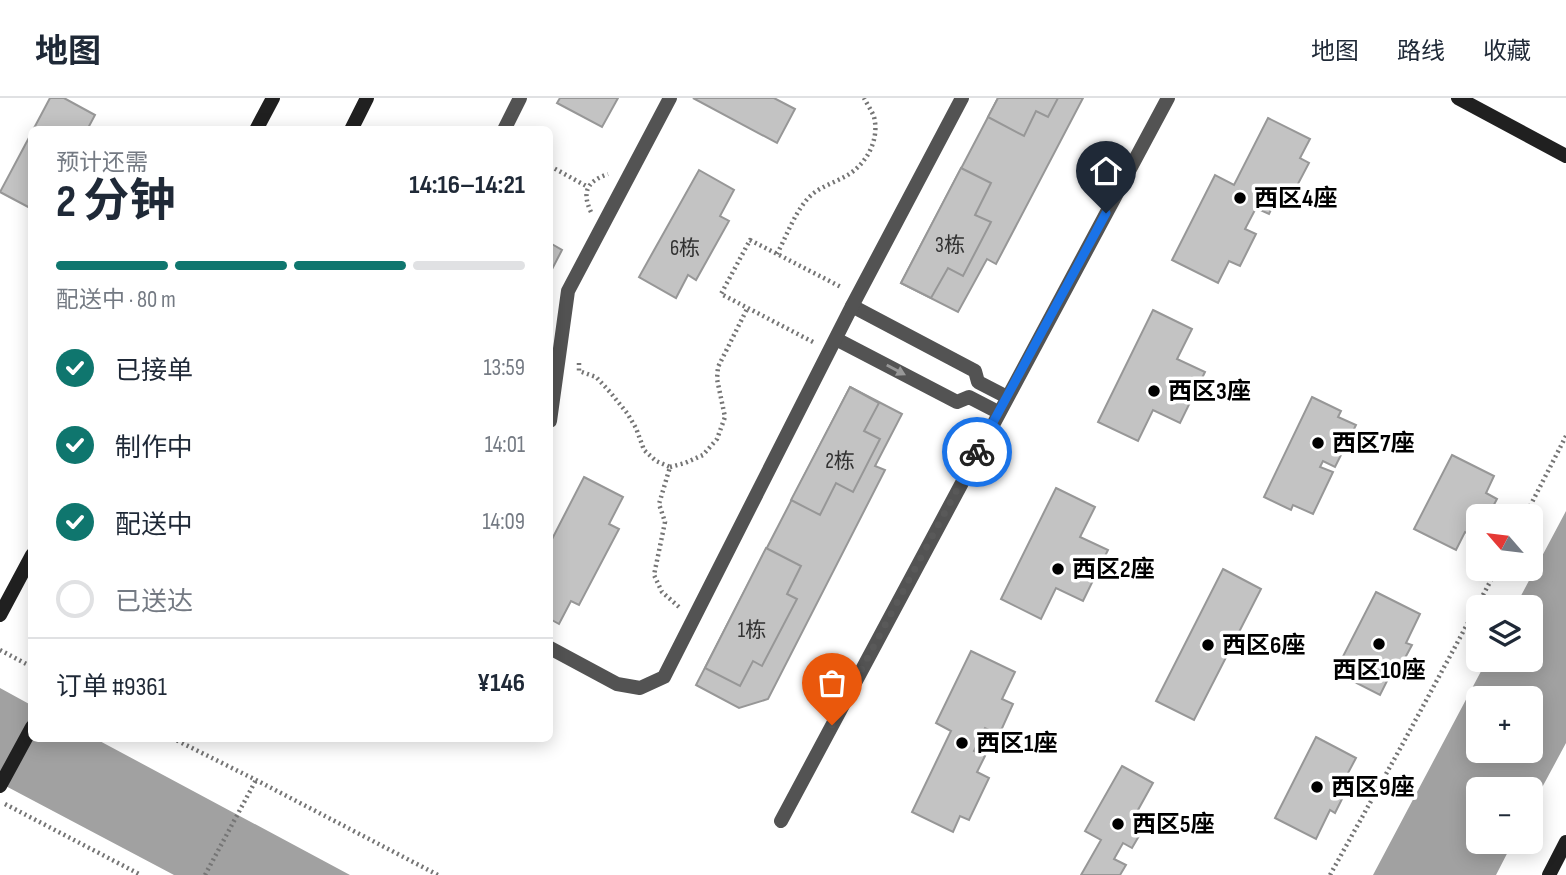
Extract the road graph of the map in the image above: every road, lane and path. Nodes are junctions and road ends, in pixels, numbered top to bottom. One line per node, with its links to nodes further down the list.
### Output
1 (273, 98): 9 (street)
2 (368, 98): 10 (street)
3 (520, 98): 11 (street)
4 (670, 98): 18 (street)
5 (864, 98): 15 (path)
6 (961, 98): 16 (street)
7 (1168, 98): 20 (street)
8 (1458, 98): 12 (street)
9 (258, 126)
10 (353, 126)
11 (506, 126)
12 (1566, 156)
13 (553, 168): 14 (path)
14 (588, 187)
15 (777, 254): 16 (path); 17 (path)
16 (855, 301): 19 (street); 20 (street)
17 (748, 307): 19 (path); 24 (path)
18 (561, 345): 21 (street); 24 (path)
19 (833, 345): 22 (street, one-way to 22); 29 (street)
20 (1007, 397): 22 (street)
21 (553, 400)
22 (998, 412): 38 (street)
23 (1566, 436): 25 (path)
24 (670, 467): 29 (path)
25 (1531, 504)
26 (28, 562): 28 (street)
27 (1491, 581): 43 (path)
28 (0, 615)
29 (695, 616): 31 (street)
30 (0, 650): 32 (path)
31 (553, 651)
32 (28, 665)
33 (28, 734): 36 (street)
34 (180, 742): 35 (path)
35 (256, 781): 41 (path); 42 (path)
36 (0, 786)
37 (0, 801): 40 (path)
38 (781, 821)
39 (1566, 842): 44 (street)
40 (141, 875)
41 (205, 875)
42 (438, 875)
43 (1330, 875)
44 (1549, 875)

